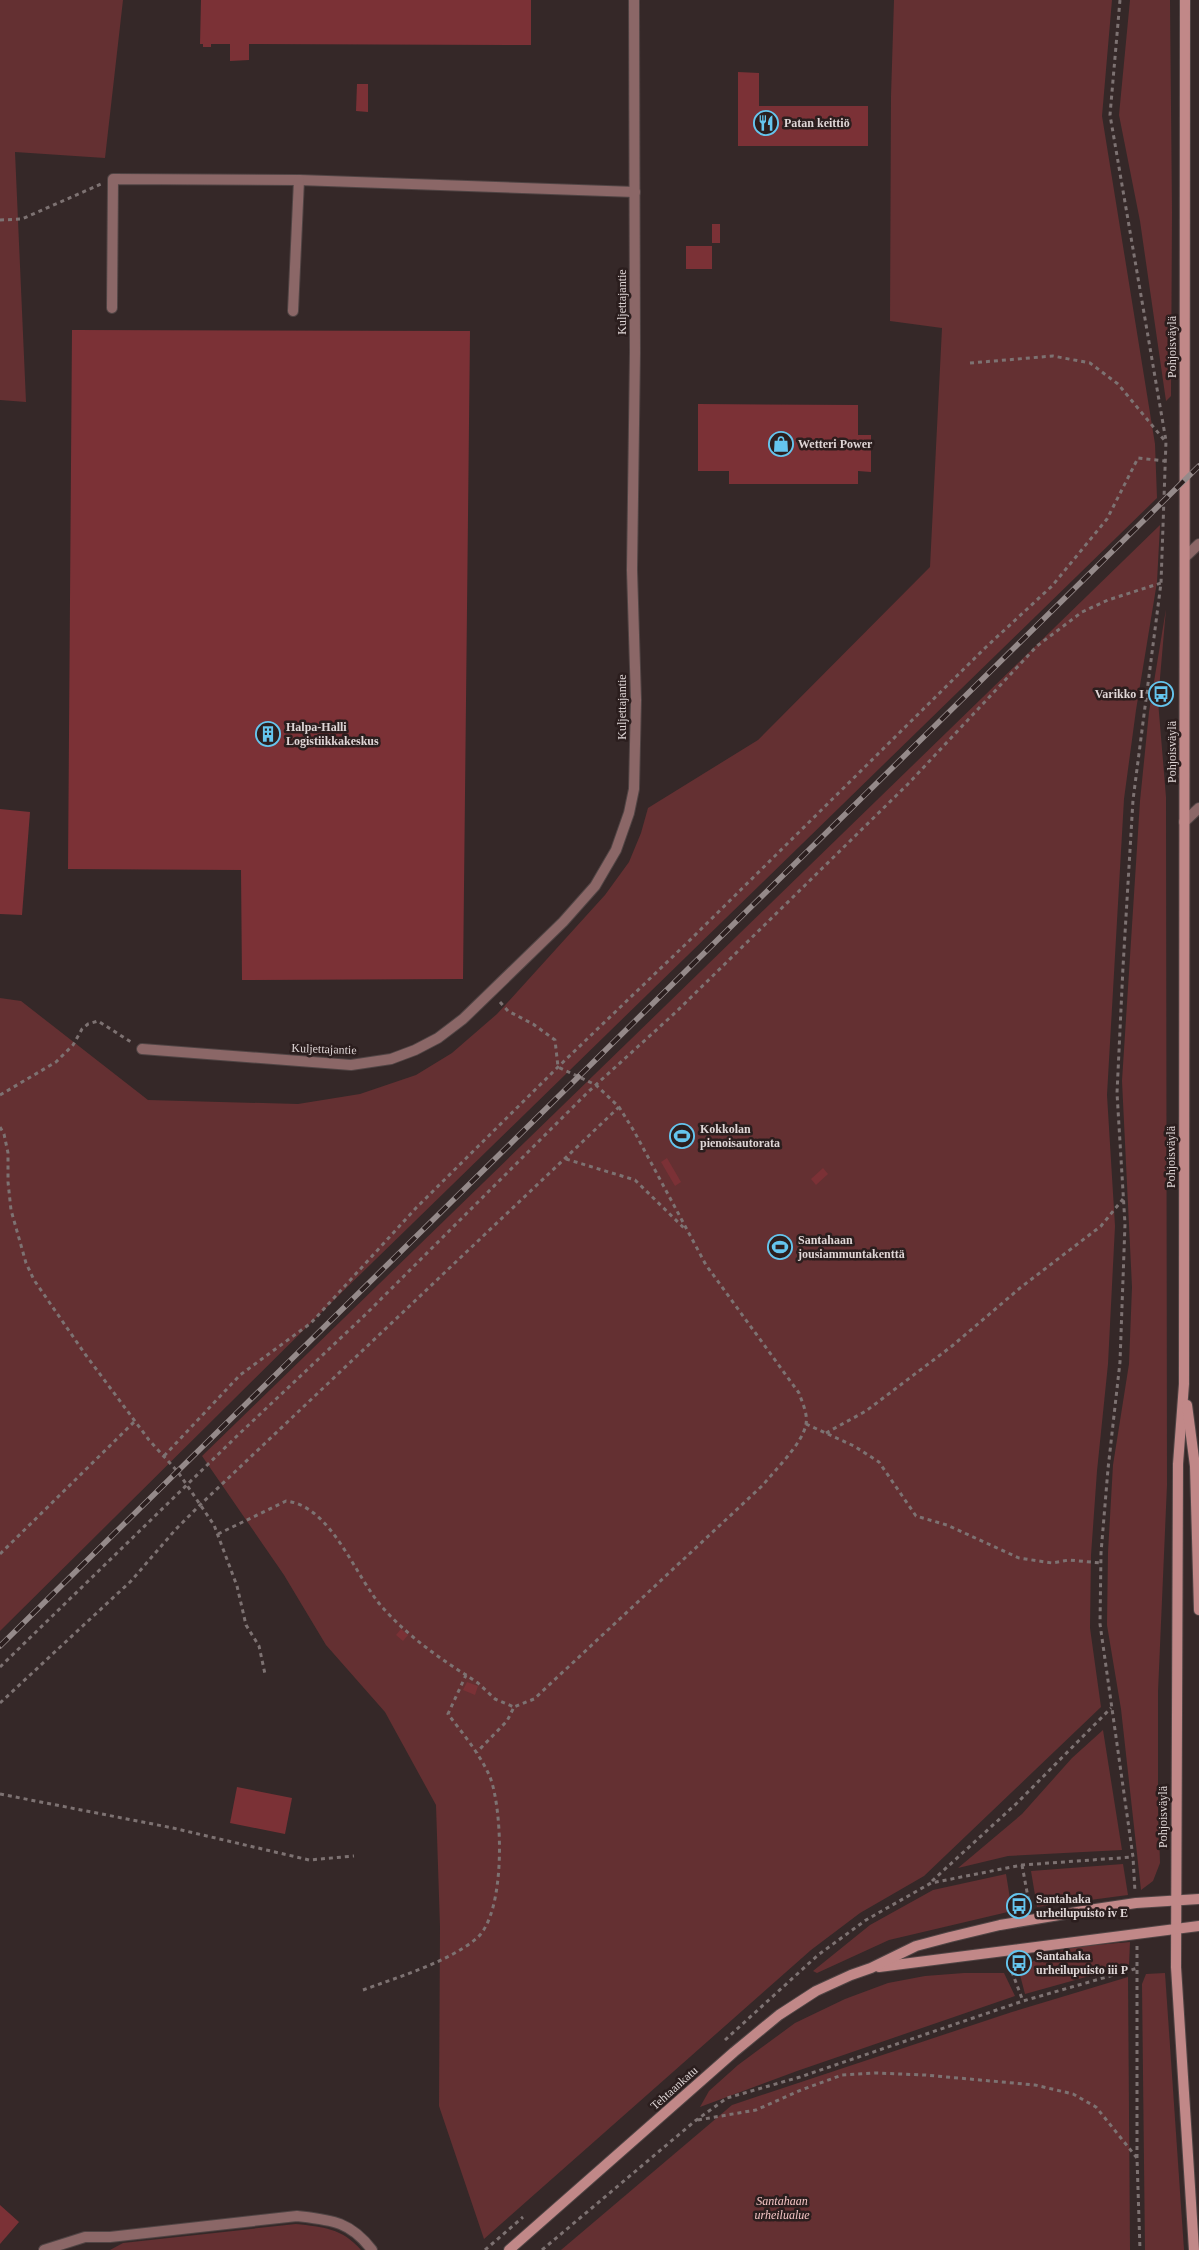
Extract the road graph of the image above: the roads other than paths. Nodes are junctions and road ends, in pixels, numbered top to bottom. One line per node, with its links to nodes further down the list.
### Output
1 (634, 0): 4 (street, Kuljettajantie)
2 (1185, 0): 8 (main road, Pohjoisväylä)
3 (299, 180): 4 (street); 5 (street); 6 (street)
4 (635, 192): 11 (street, Kuljettajantie)
5 (112, 308)
6 (293, 311)
7 (1199, 544): 8 (street)
8 (1185, 557): 10 (main road, Pohjoisväylä)
9 (1199, 808): 10 (street)
10 (1184, 822): 12 (main road, Pohjoisväylä)
11 (142, 1049)
12 (1184, 1384): 13 (main road, Pohjoisväylä); 15 (main road, Pohjoisväylä)
13 (1199, 1610)
14 (1199, 1899): 15 (main road, Tehtaankatu)
15 (1176, 1901): 17 (main road, Pohjoisväylä); 18 (main road, Tehtaankatu)
16 (1199, 1926): 17 (main road, Tehtaankatu)
17 (1176, 1929): 18 (main road, Tehtaankatu); 22 (main road, Pohjoisväylä)
18 (871, 1968): 21 (main road, Tehtaankatu)
19 (44, 2250): 20 (street)
20 (372, 2250)
21 (509, 2250)
22 (1194, 2250)

